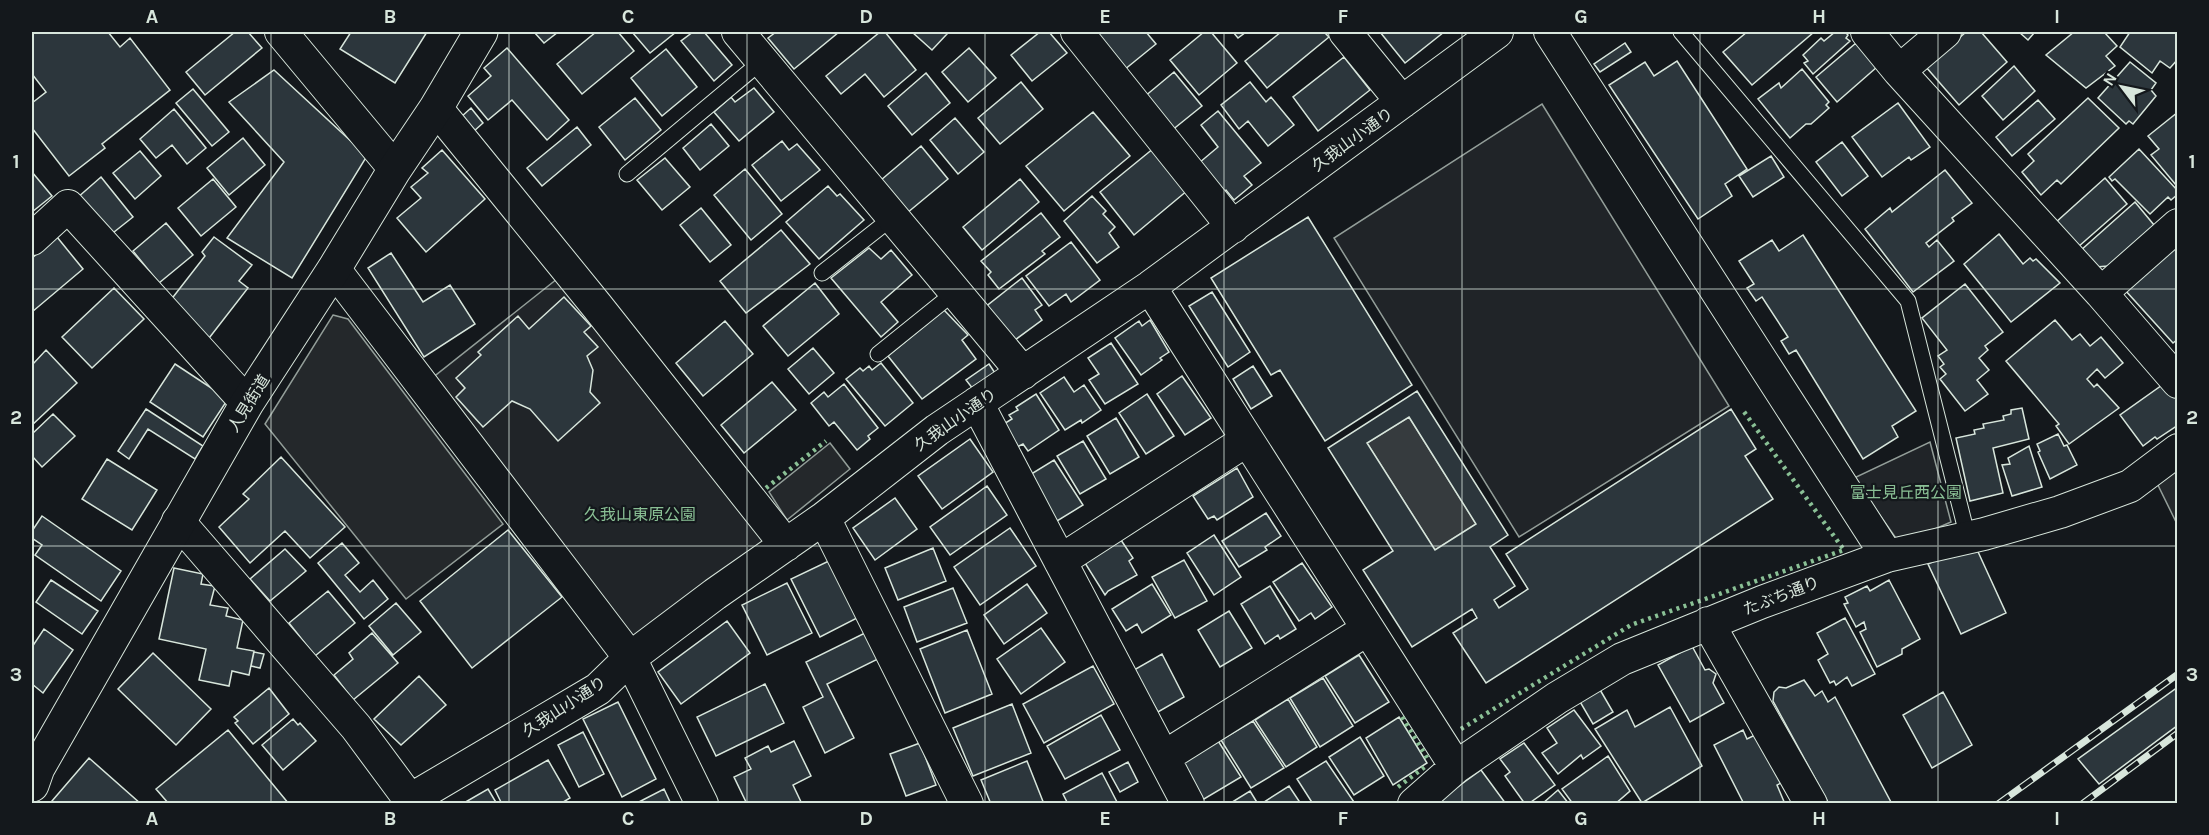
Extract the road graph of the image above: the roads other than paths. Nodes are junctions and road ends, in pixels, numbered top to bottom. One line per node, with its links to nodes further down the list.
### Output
1 (281, 32): 15 (street)
2 (481, 32): 14 (main road, 人見街道)
3 (738, 32): 11 (street)
4 (1077, 32): 19 (street)
5 (1345, 32): 13 (street)
6 (1497, 32): 13 (street, 久我山小通り)
7 (1551, 32): 37 (street)
8 (1682, 32): 35 (lane)
9 (1867, 32): 12 (street)
10 (1945, 32): 12 (street)
11 (762, 61): 16 (lane); 17 (street)
12 (1899, 71): 25 (street)
13 (1402, 102): 19 (street, 久我山小通り)
14 (436, 108): 15 (main road, 人見街道); 36 (street)
15 (394, 169): 21 (main road, 人見街道)
16 (627, 174)
17 (893, 217): 22 (lane); 24 (street)
18 (2178, 225): 25 (street)
19 (1233, 226): 23 (street, 久我山小通り)
20 (32, 239): 29 (street)
21 (334, 269): 29 (main road, 人見街道); 41 (street)
22 (822, 273)
23 (1150, 287): 27 (street, 久我山小通り); 31 (street)
24 (955, 292): 26 (lane); 27 (street)
25 (2101, 293): 28 (street)
26 (878, 354)
27 (1023, 373): 30 (street, 久我山小通り)
28 (2178, 382)
29 (247, 403): 34 (main road, 人見街道)
30 (977, 403): 33 (street, 久我山小通り); 38 (street)
31 (1247, 441): 38 (street); 40 (street)
32 (2178, 450): 35 (street, たぶち通り)
33 (824, 518): 36 (street, 久我山小通り); 47 (street)
34 (178, 521): 44 (main road, 人見街道); 45 (street)
35 (1968, 538): 37 (street, たぶち通り)
36 (786, 545): 41 (street, 久我山小通り)
37 (1887, 556): 39 (street, たぶち通り)
38 (1060, 561): 42 (street)
39 (1708, 623): 43 (street, たぶち通り); 50 (street)
40 (1368, 629): 42 (street); 43 (street)
41 (630, 658): 45 (street, 久我山小通り); 46 (street)
42 (1164, 757): 48 (street)
43 (1456, 767): 49 (street, たぶち通り)
44 (34, 774)
45 (412, 802)
46 (702, 804)
47 (967, 804)
48 (1188, 804)
49 (1414, 804)
50 (1811, 804)

